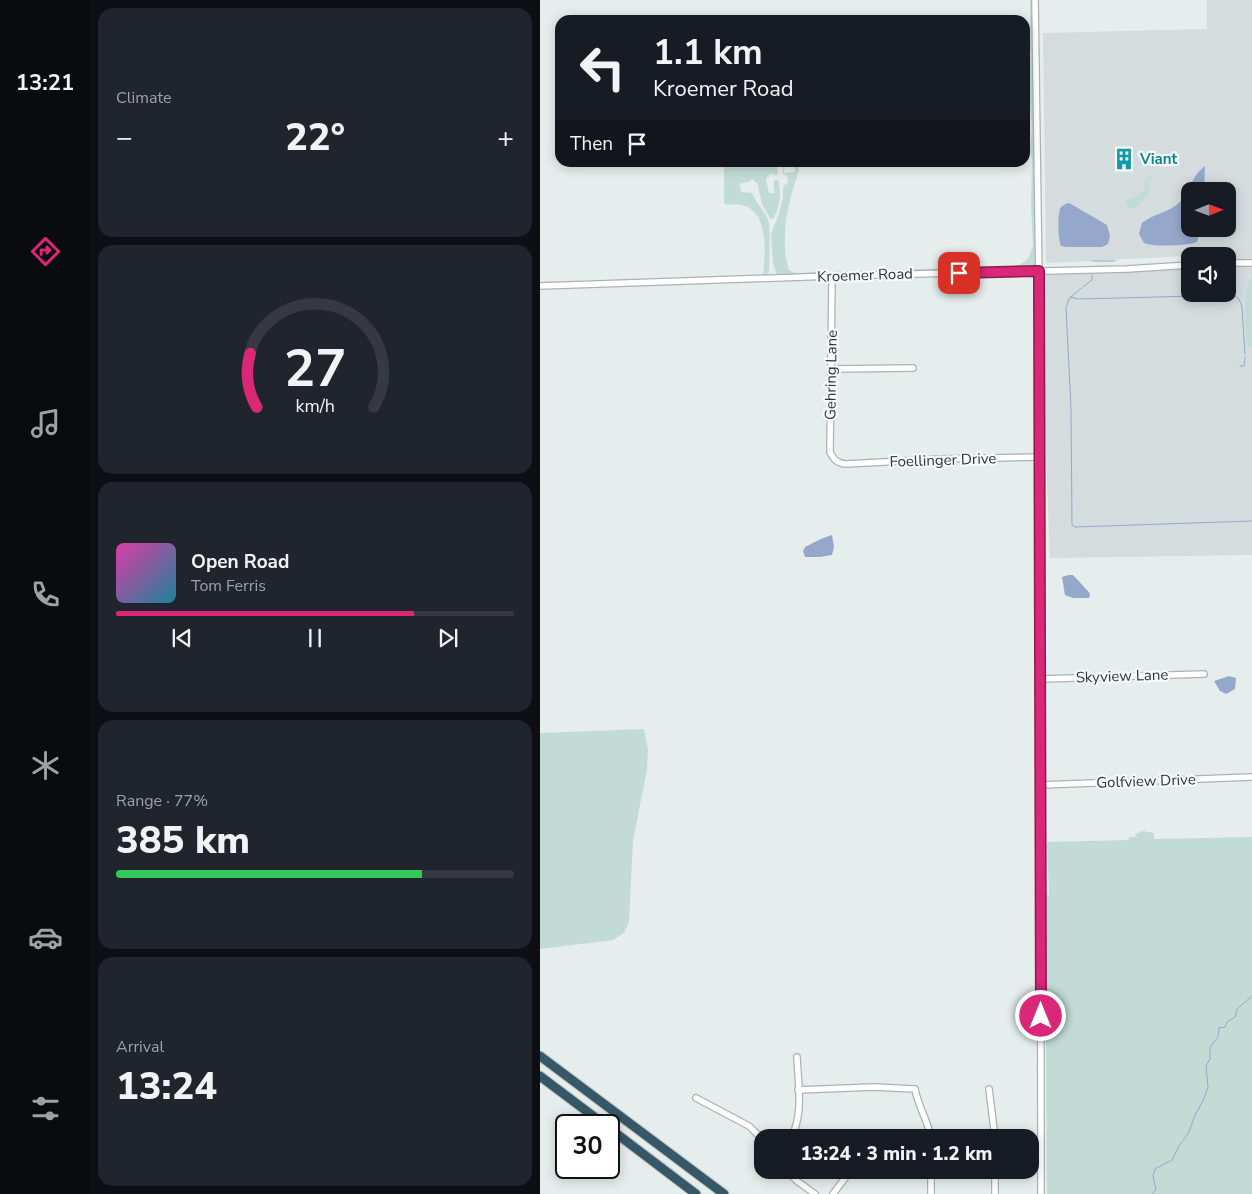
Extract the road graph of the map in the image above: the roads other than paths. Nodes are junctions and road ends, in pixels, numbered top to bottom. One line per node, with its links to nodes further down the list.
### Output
1 (1035, 0): 5 (street)
2 (1252, 263): 3 (street)
3 (1236, 264)
4 (1181, 266): 5 (street, Kroemer Road)
5 (1039, 271): 6 (street, Kroemer Road); 10 (street)
6 (832, 276): 7 (street, Kroemer Road); 9 (street, Gehring Lane)
7 (540, 286)
8 (913, 368): 9 (street)
9 (831, 369): 11 (street, Gehring Lane)
10 (1040, 457): 11 (street, Foellinger Drive); 13 (street)
11 (846, 464)
12 (1204, 674): 13 (street, Skyview Lane)
13 (1040, 679): 15 (street)
14 (1252, 777): 15 (street, Golfview Drive)
15 (1041, 785): 38 (street)
16 (540, 1056): 33 (highway)
17 (796, 1057): 20 (street)
18 (540, 1076): 22 (highway)
19 (989, 1089): 25 (street)
20 (798, 1090): 23 (street); 24 (street)
21 (696, 1098): 26 (street)
22 (590, 1114)
23 (794, 1129)
24 (929, 1129)
25 (994, 1129)
26 (754, 1131)
27 (620, 1136): 32 (highway)
28 (795, 1179): 34 (street)
29 (844, 1179): 35 (street)
30 (931, 1179): 36 (street)
31 (996, 1179): 37 (street)
32 (696, 1194)
33 (724, 1194)
34 (815, 1194)
35 (833, 1194)
36 (931, 1194)
37 (995, 1194)
38 (1041, 1194)

